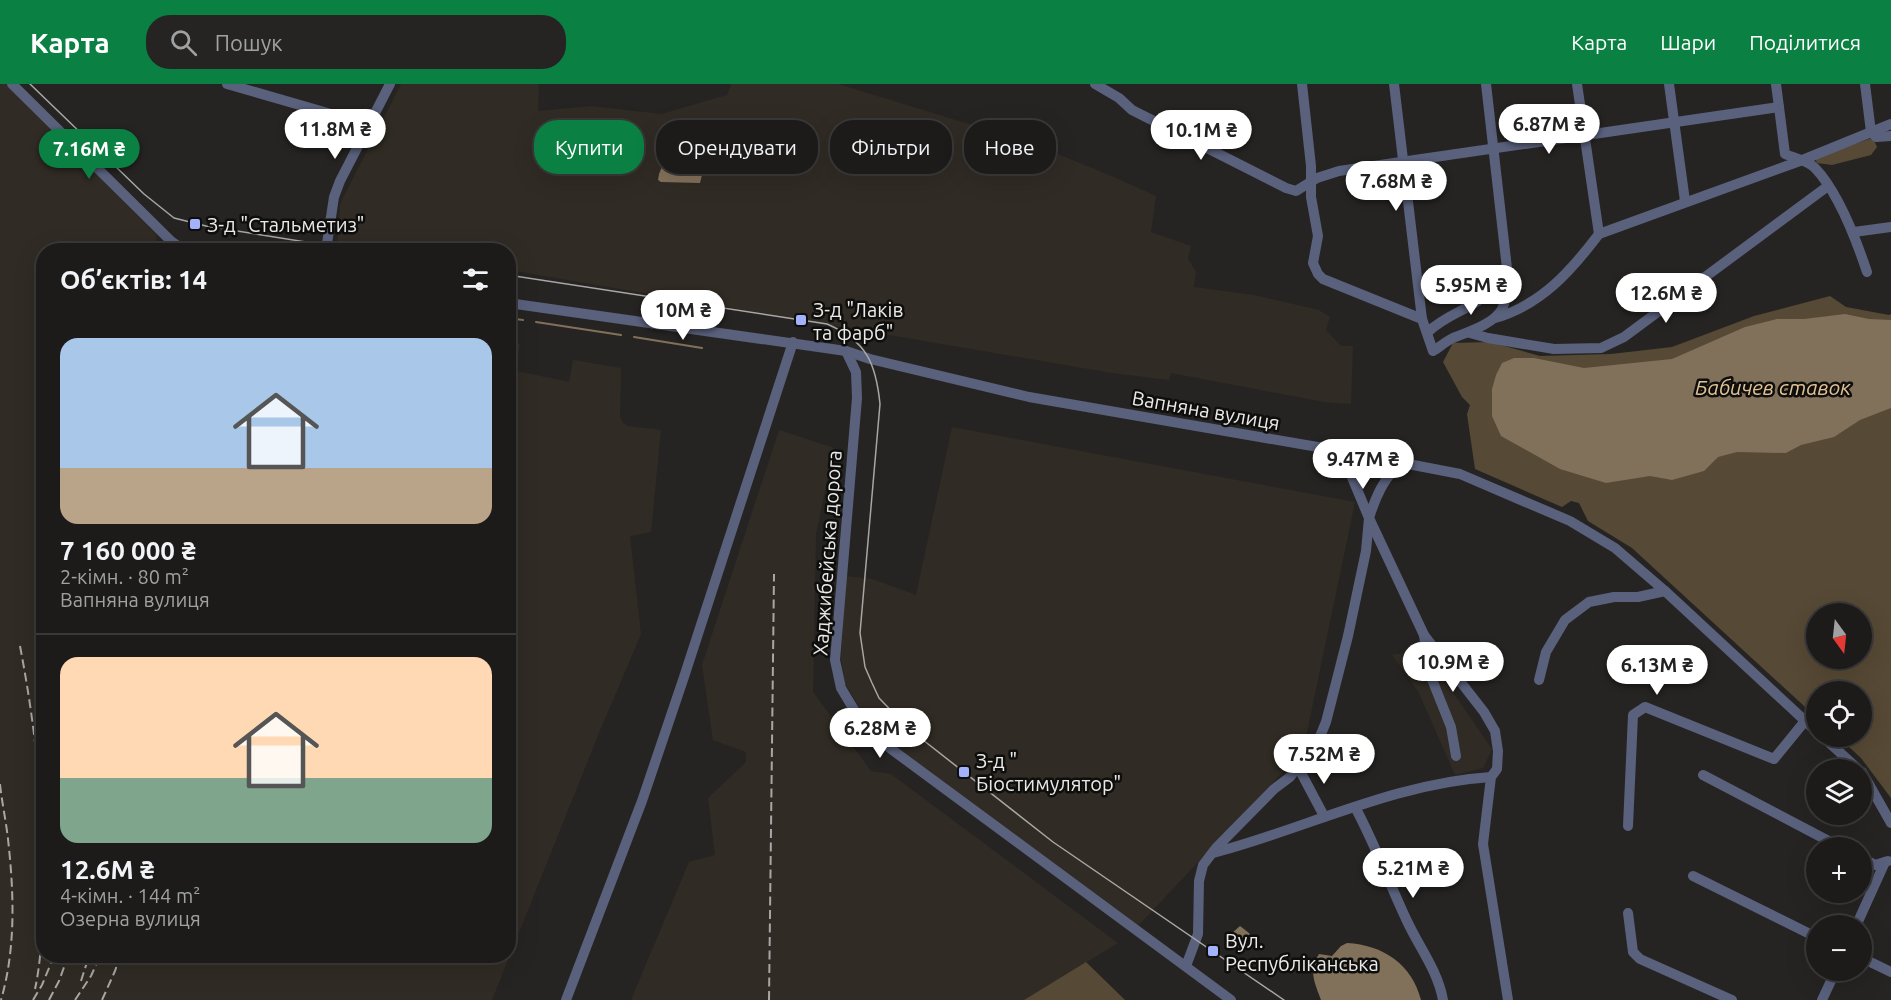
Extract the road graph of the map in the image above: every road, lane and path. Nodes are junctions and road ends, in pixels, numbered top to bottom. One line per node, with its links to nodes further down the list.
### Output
1 (12, 84): 28 (street)
2 (227, 84): 15 (street)
3 (390, 84): 15 (street)
4 (1095, 84): 22 (street)
5 (1302, 84): 22 (street)
6 (1394, 84): 21 (street)
7 (1486, 84): 19 (street)
8 (1577, 84): 17 (street)
9 (1669, 84): 13 (street)
10 (1776, 84): 12 (street)
11 (1865, 84): 16 (street)
12 (1779, 107): 13 (street); 20 (street)
13 (1674, 123): 17 (street); 24 (street)
14 (1891, 124): 16 (street)
15 (369, 125): 29 (street)
16 (1871, 132): 18 (street); 20 (street)
17 (1584, 135): 19 (street); 27 (street)
18 (1891, 135)
19 (1495, 149): 21 (street); 34 (street)
20 (1800, 160): 23 (street); 24 (street)
21 (1404, 161): 22 (street); 33 (street)
22 (1311, 182): 33 (street)
23 (1828, 186): 26 (street); 36 (street)
24 (1685, 201): 27 (street)
25 (1891, 227): 26 (street)
26 (1854, 232): 30 (street)
27 (1599, 234): 34 (street)
28 (174, 243)
29 (327, 243)
30 (1867, 272)
31 (1478, 302): 35 (street)
32 (516, 304): 37 (street, Вапняна вулиця)
33 (1422, 319): 35 (street)
34 (1492, 319): 36 (street)
35 (1428, 332): 36 (street)
36 (1470, 333)
37 (793, 342): 38 (street, Вапняна вулиця); 69 (street)
38 (846, 351): 39 (street, Вапняна вулиця); 66 (street, Хаджибейська дорога)
39 (1341, 451): 40 (street, Вапняна вулиця); 41 (street)
40 (1400, 463): 41 (street); 42 (street, Вапняна вулиця)
41 (1369, 518): 43 (street); 49 (street)
42 (1665, 591): 44 (street); 45 (street, Вапняна вулиця)
43 (1424, 635): 47 (street); 51 (street)
44 (1539, 680)
45 (1804, 721): 56 (street)
46 (1834, 747): 48 (street)
47 (1456, 756)
48 (1847, 759)
49 (1298, 767): 54 (street); 58 (street)
50 (1703, 775): 57 (street)
51 (1491, 777): 53 (street); 72 (street)
52 (1872, 791): 55 (street)
53 (1354, 807): 54 (street); 71 (street)
54 (1324, 816): 58 (street)
55 (1891, 823)
56 (1628, 826)
57 (1821, 837)
58 (1212, 853): 66 (street)
59 (1888, 861): 60 (street); 63 (street)
60 (1872, 863)
61 (1693, 876): 64 (street)
62 (1628, 913): 73 (street)
63 (1861, 915)
64 (1806, 932)
65 (1872, 963): 67 (street)
66 (1186, 966): 70 (street, Хаджибейська дорога)
67 (1891, 972)
68 (1831, 981): 74 (street)
69 (566, 1000)
70 (1232, 1000)
71 (1443, 1000)
72 (1508, 1000)
73 (1732, 1000)
74 (1822, 1000)

